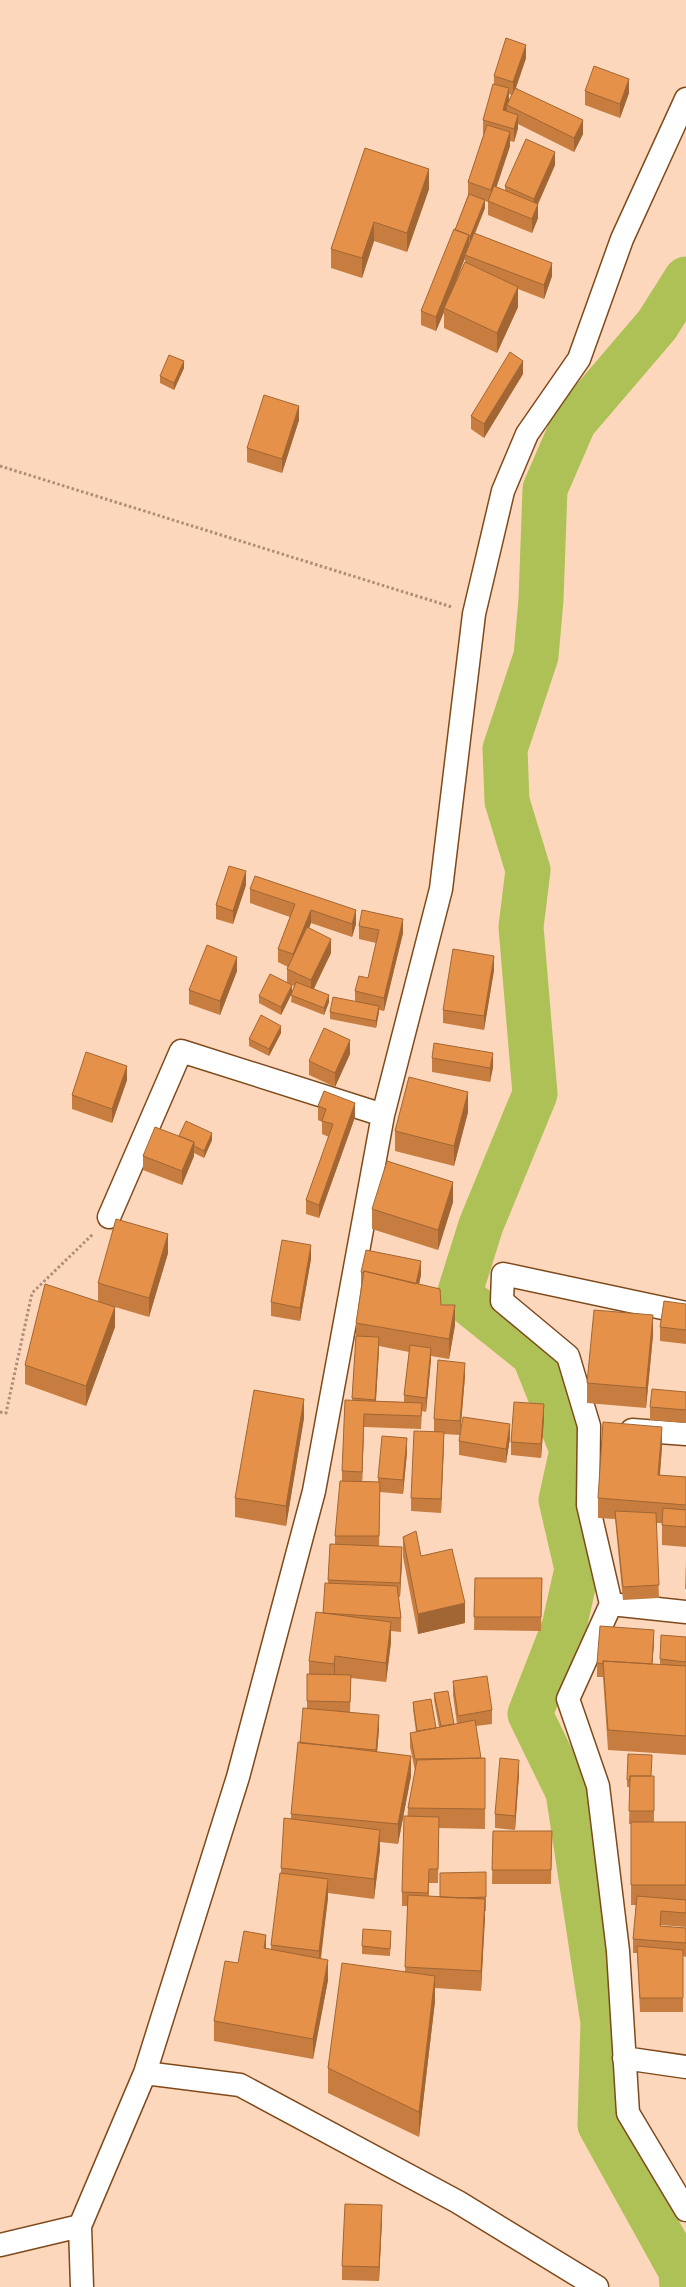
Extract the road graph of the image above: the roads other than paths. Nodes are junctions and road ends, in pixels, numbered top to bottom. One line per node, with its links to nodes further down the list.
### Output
1 (686, 99): 2 (street)
2 (383, 1115): 3 (street); 11 (street)
3 (109, 1218)
4 (686, 1314): 5 (street)
5 (588, 1426): 6 (street); 7 (street)
6 (686, 1434)
7 (611, 1604): 8 (street); 9 (street)
8 (686, 1612)
9 (624, 2058): 10 (street); 12 (street)
10 (686, 2067)
11 (145, 2073): 13 (street); 16 (street)
12 (686, 2210)
13 (80, 2226): 14 (street); 15 (street)
14 (0, 2245)
15 (82, 2287)
16 (597, 2287)

